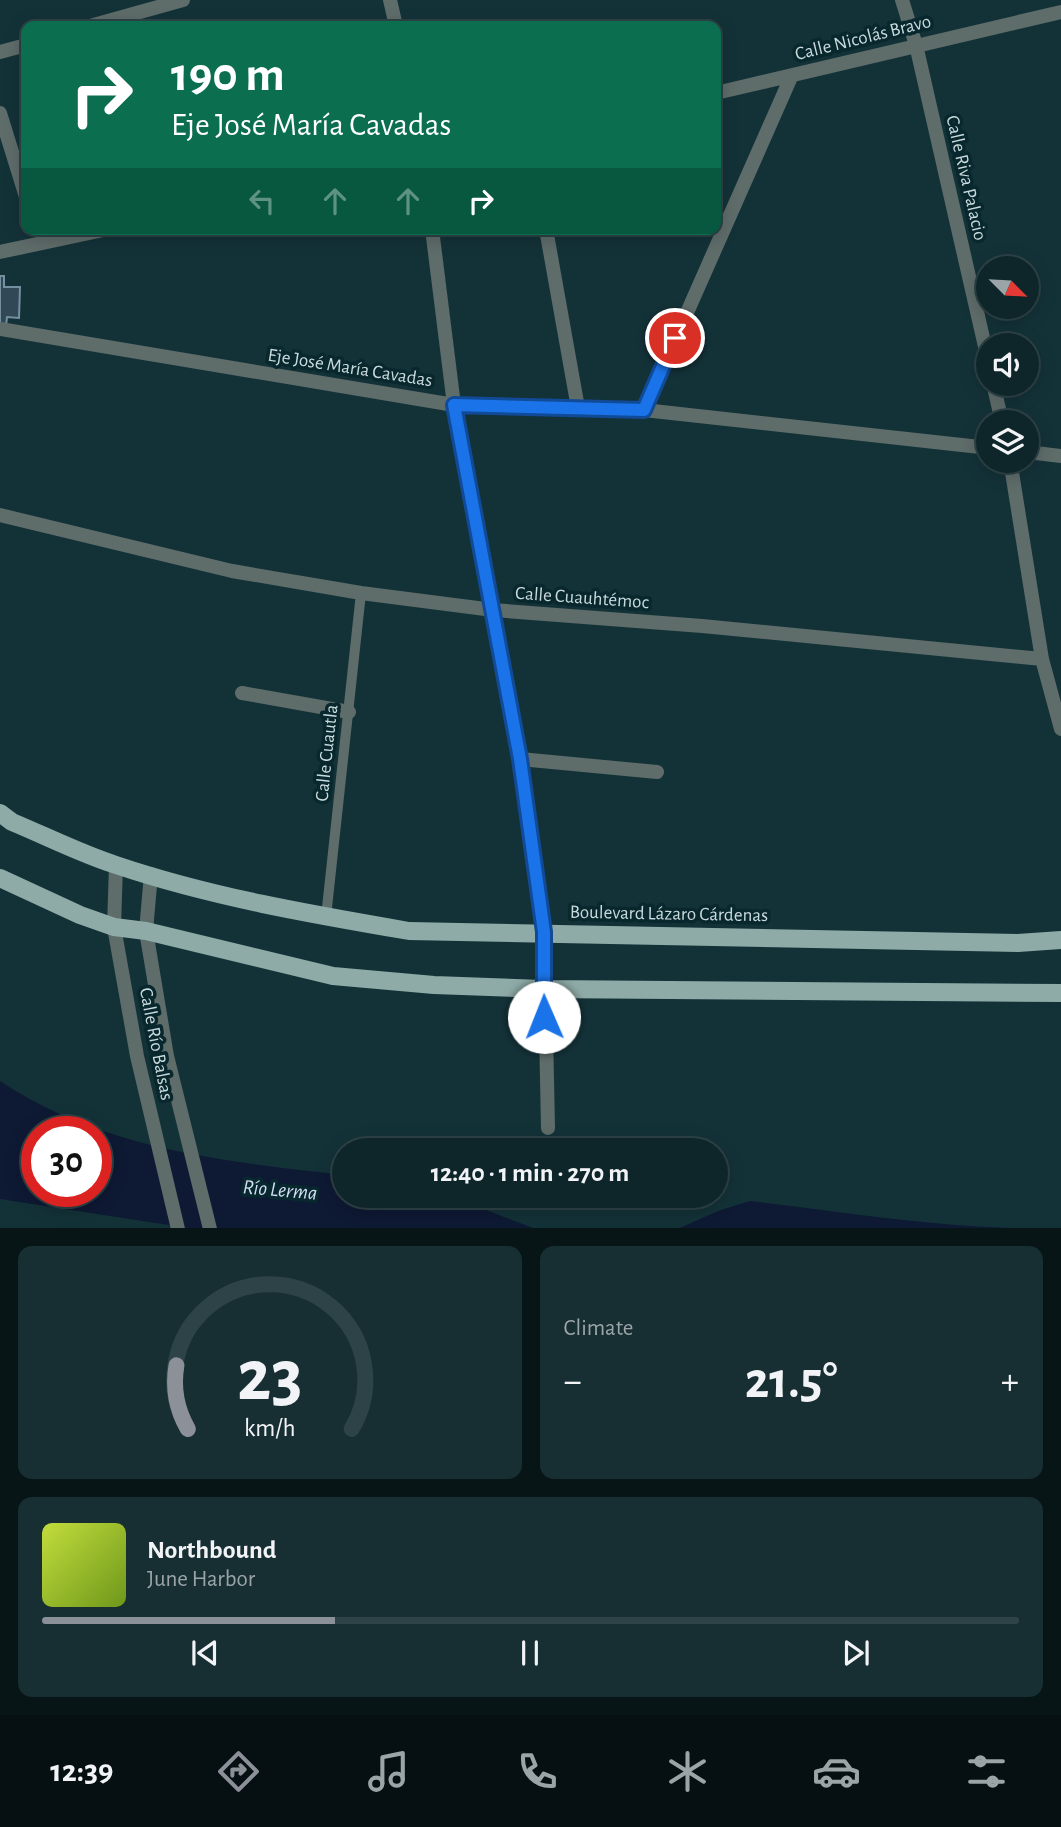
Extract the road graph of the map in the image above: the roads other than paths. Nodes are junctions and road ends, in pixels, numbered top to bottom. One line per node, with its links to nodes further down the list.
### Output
1 (183, 0): 5 (street)
2 (390, 0): 6 (street)
3 (902, 0): 7 (street, Calle Riva Palacio)
4 (1061, 12): 7 (street, Calle Nicolás Bravo)
5 (108, 21)
6 (395, 21)
7 (916, 45): 10 (street, Calle Nicolás Bravo); 20 (street, Calle Riva Palacio)
8 (21, 46): 9 (street)
9 (0, 52)
10 (792, 75): 11 (street, Calle Nicolás Bravo); 23 (street)
11 (721, 92)
12 (0, 113): 13 (street)
13 (21, 181)
14 (56, 235): 17 (street)
15 (433, 235): 21 (street)
16 (547, 235): 22 (street)
17 (38, 237): 18 (street)
18 (0, 251)
19 (0, 329): 21 (street, Eje José María Cavadas)
20 (982, 333)
21 (454, 405): 22 (street, Eje José María Cavadas); 30 (street)
22 (578, 408): 23 (street, Eje José María Cavadas)
23 (644, 410): 24 (street, Eje José María Cavadas)
24 (976, 447)
25 (1039, 453): 26 (street)
26 (1061, 456)
27 (1012, 473): 31 (street)
28 (0, 515): 29 (street, Calle Cuauhtémoc)
29 (361, 593): 30 (street, Calle Cuauhtémoc); 33 (lane, Calle Cuautla)
30 (493, 610): 31 (street, Calle Cuauhtémoc); 35 (street)
31 (1042, 659): 34 (street)
32 (242, 693): 33 (street)
33 (349, 712): 41 (lane, Calle Cuautla)
34 (1061, 729)
35 (520, 759): 36 (street); 44 (street)
36 (657, 772)
37 (0, 813): 38 (main road, Boulevard Lázaro Cárdenas)
38 (116, 865): 39 (main road, Boulevard Lázaro Cárdenas); 42 (street, Calle Río Balsas)
39 (151, 874): 41 (main road, Boulevard Lázaro Cárdenas); 43 (street, Calle Río Balsas)
40 (0, 878): 42 (main road)
41 (326, 917): 44 (main road, Boulevard Lázaro Cárdenas)
42 (114, 927): 43 (main road); 49 (street, Calle Río Balsas)
43 (146, 931): 46 (main road); 50 (street, Calle Río Balsas)
44 (544, 932): 45 (main road, Boulevard Lázaro Cárdenas); 46 (street)
45 (1061, 940)
46 (543, 989): 47 (main road); 48 (street)
47 (1061, 993)
48 (548, 1128)
49 (178, 1228)
50 (210, 1228)

